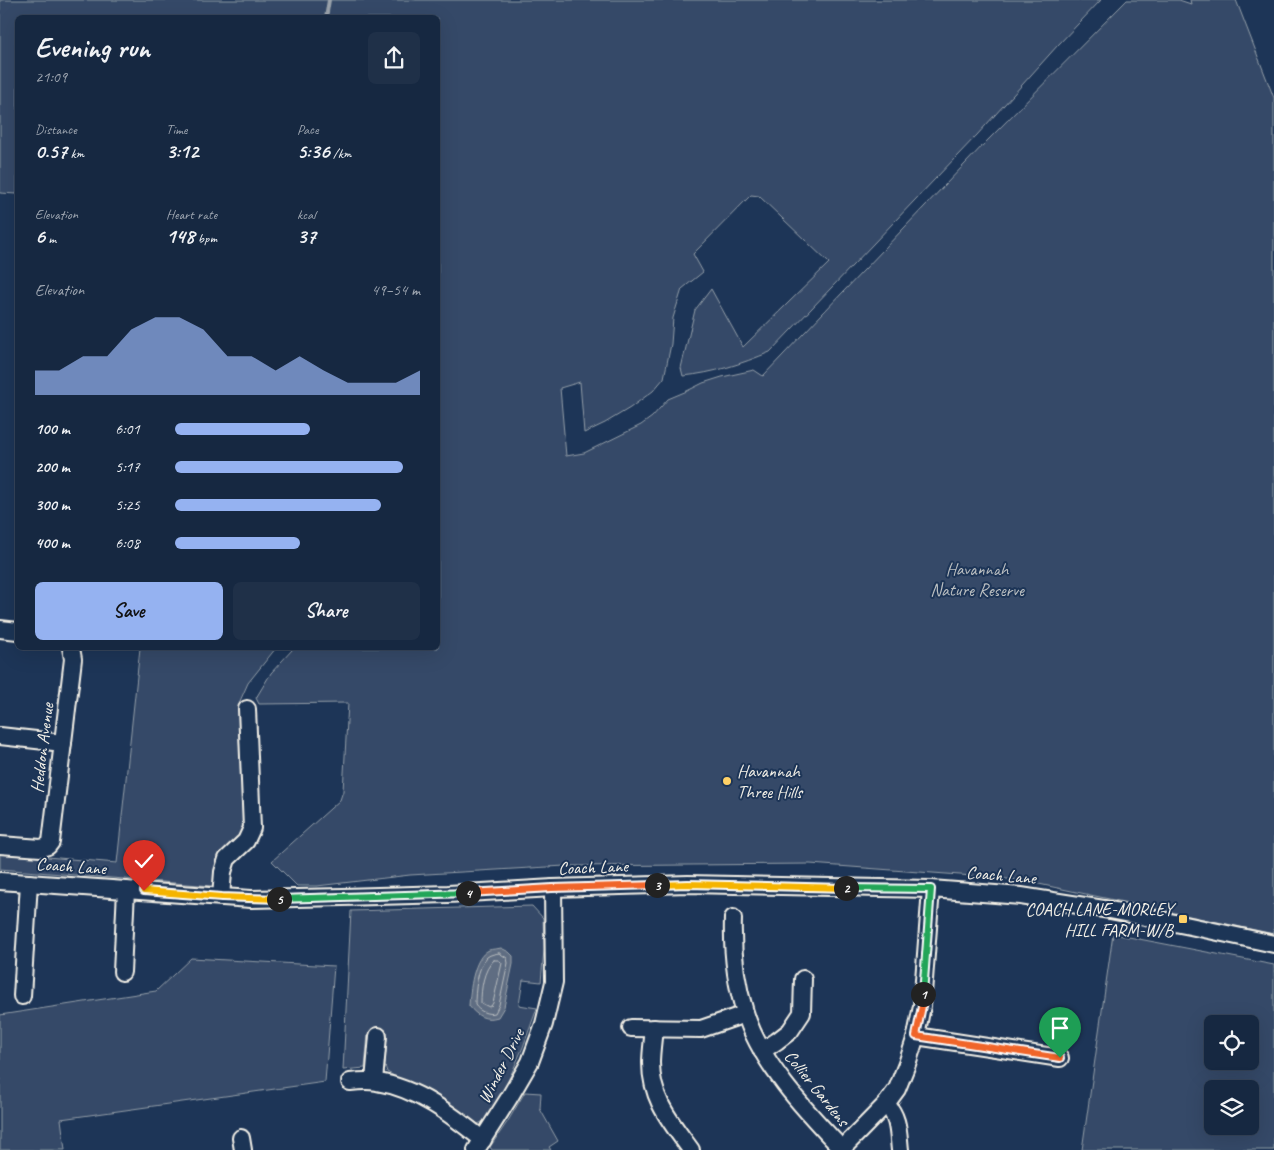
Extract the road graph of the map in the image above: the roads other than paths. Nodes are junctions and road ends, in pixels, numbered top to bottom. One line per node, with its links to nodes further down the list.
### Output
1 (0, 629): 2 (street)
2 (15, 631)
3 (71, 650): 6 (street, Heddon Avenue)
4 (247, 709): 13 (street)
5 (0, 736): 6 (street)
6 (63, 743): 7 (street, Heddon Avenue)
7 (0, 845)
8 (0, 881): 9 (street, Coach Lane)
9 (28, 883): 12 (street, Coach Lane); 18 (street)
10 (552, 888): 11 (street, Coach Lane); 13 (street, Coach Lane); 29 (street, Winder Drive)
11 (931, 889): 15 (street, Coach Lane); 23 (street)
12 (126, 890): 13 (street, Coach Lane); 16 (street)
13 (222, 897)
14 (733, 918): 19 (street, Collier Gardens)
15 (1274, 944)
16 (122, 972)
17 (803, 979): 24 (street, Collier Gardens)
18 (22, 996)
19 (745, 1014): 21 (street); 24 (street, Collier Gardens)
20 (631, 1028): 21 (street)
21 (654, 1028): 30 (street)
22 (378, 1036): 26 (street)
23 (916, 1036): 25 (street); 28 (street)
24 (762, 1051): 31 (street, Collier Gardens)
25 (1060, 1058)
26 (374, 1081): 27 (street, Winder Drive); 29 (street, Winder Drive)
27 (350, 1082)
28 (886, 1104): 31 (street); 32 (street)
29 (479, 1145)
30 (682, 1147)
31 (842, 1150)
32 (900, 1150)

